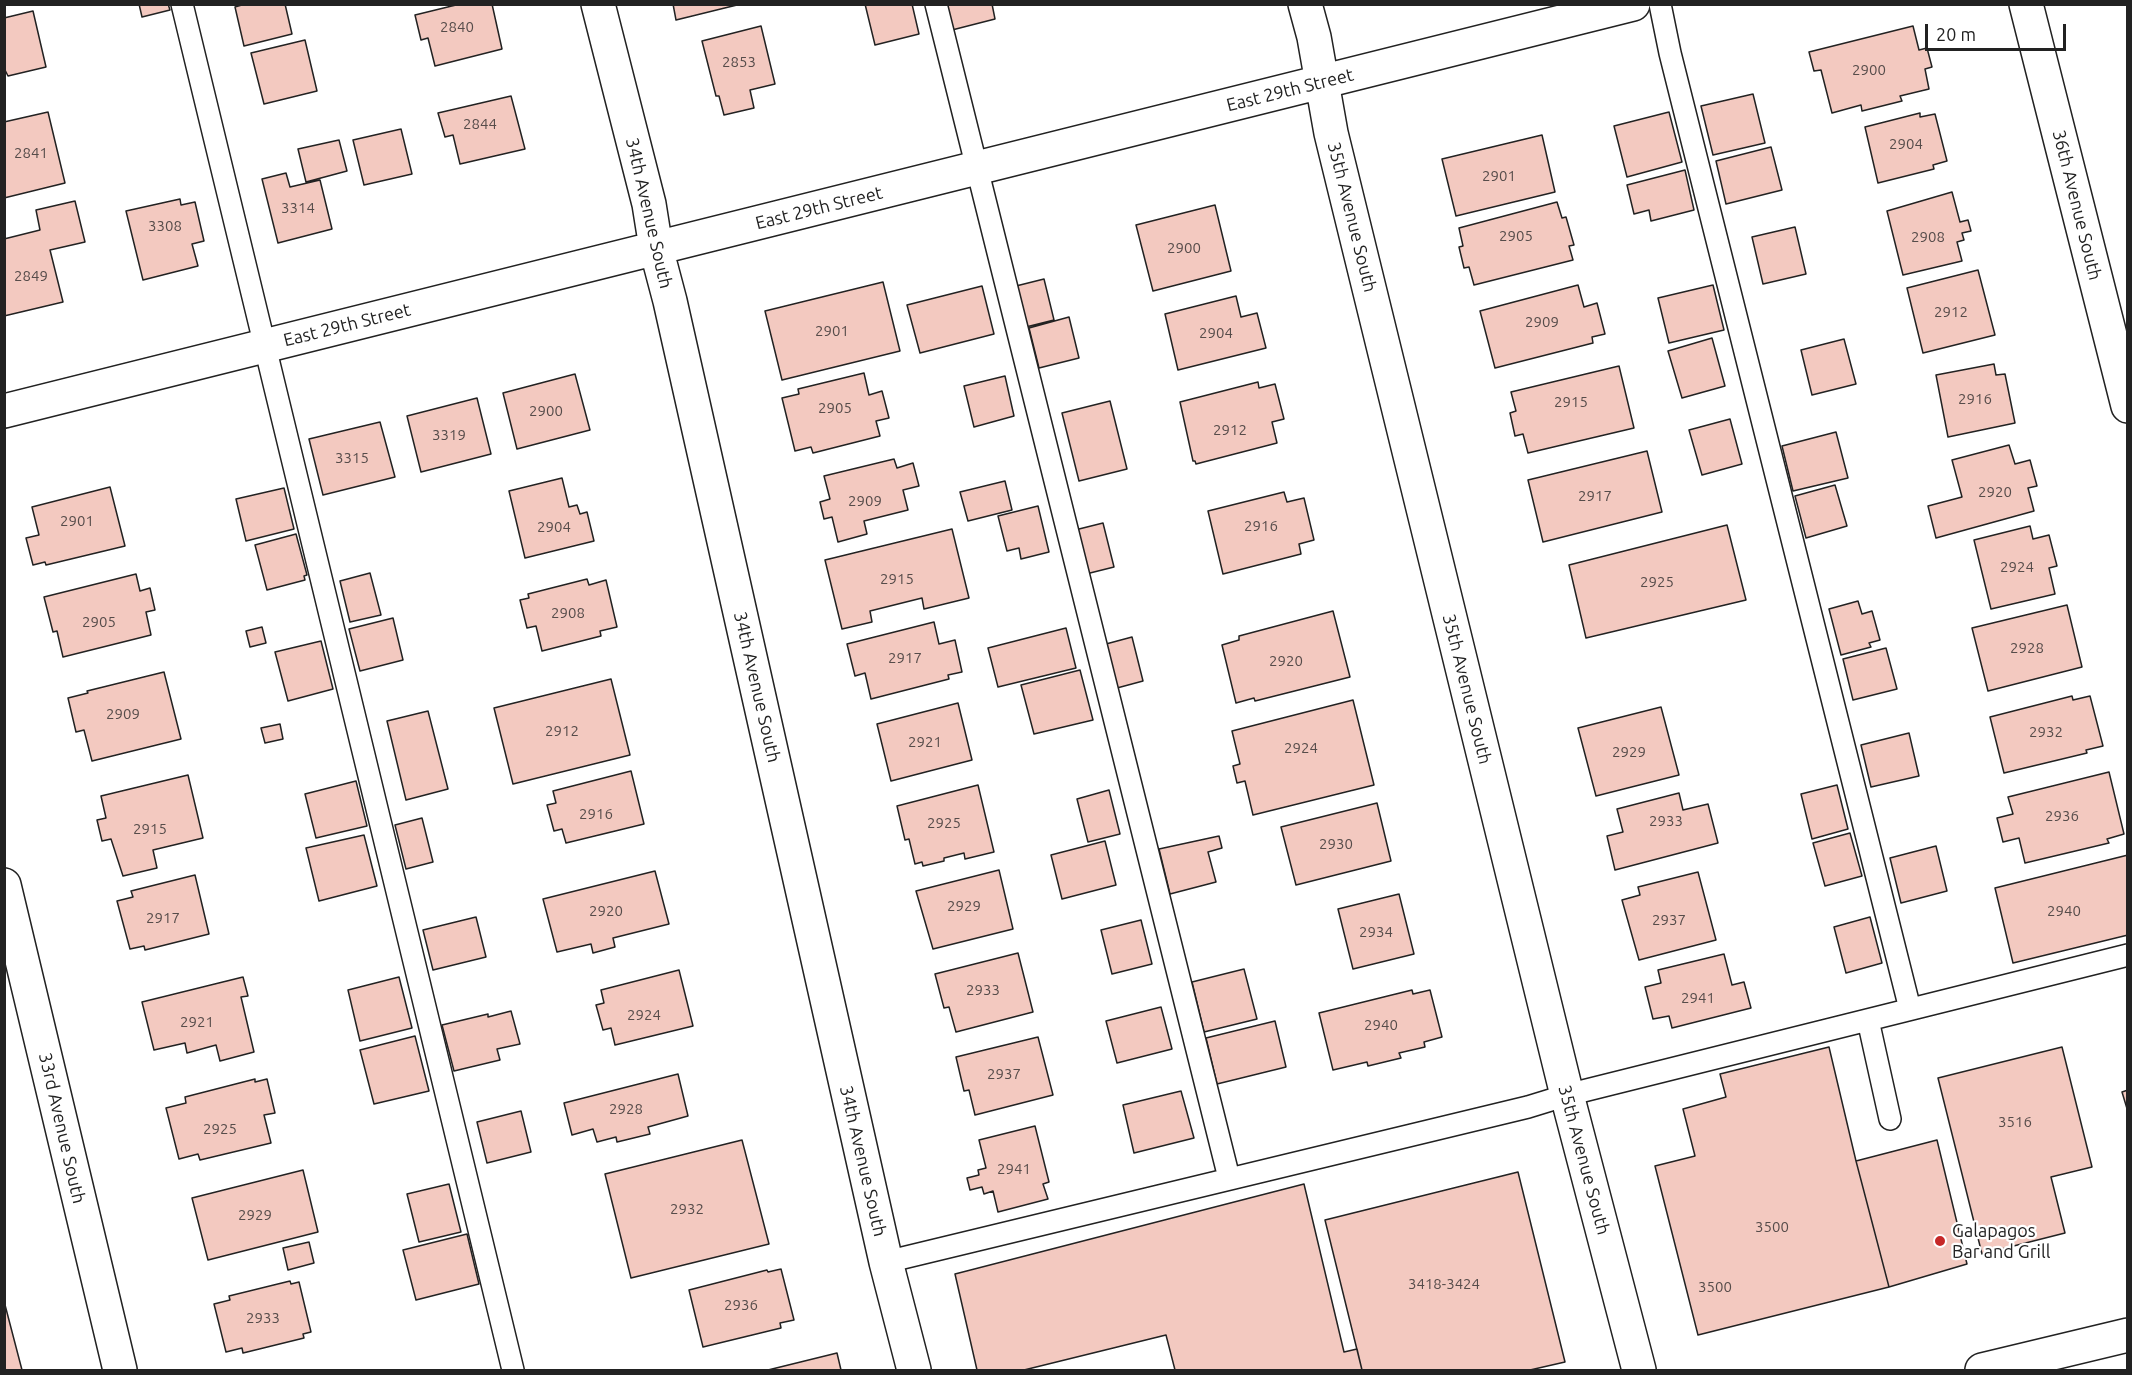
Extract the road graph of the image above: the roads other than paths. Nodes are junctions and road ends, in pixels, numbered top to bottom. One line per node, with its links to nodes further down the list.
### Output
1 (183, 4): 11 (lane)
2 (598, 4): 10 (street, 34th Avenue South)
3 (936, 4): 9 (lane)
4 (1305, 4): 8 (street, 35th Avenue South)
5 (1633, 4): 8 (street, East 29th Street)
6 (1660, 4): 16 (lane)
7 (2026, 4): 12 (street, 36th Avenue South)
8 (1321, 82): 9 (street, East 29th Street); 18 (street, 35th Avenue South)
9 (976, 168): 10 (street, East 29th Street); 20 (lane)
10 (656, 248): 11 (street, East 29th Street); 21 (street, 34th Avenue South)
11 (265, 346): 13 (street, East 29th Street); 24 (lane)
12 (2127, 406)
13 (4, 411)
14 (4, 885): 23 (street, 33rd Avenue South)
15 (2127, 955): 16 (lane)
16 (1910, 1010): 17 (lane)
17 (1868, 1020): 18 (lane); 19 (lane)
18 (1567, 1095): 20 (lane); 26 (street, 35th Avenue South)
19 (1890, 1119)
20 (1229, 1178): 21 (lane)
21 (886, 1262): 25 (street, 34th Avenue South)
22 (2127, 1335): 27 (street)
23 (120, 1371)
24 (513, 1371)
25 (914, 1371)
26 (1639, 1371)
27 (1982, 1371)

